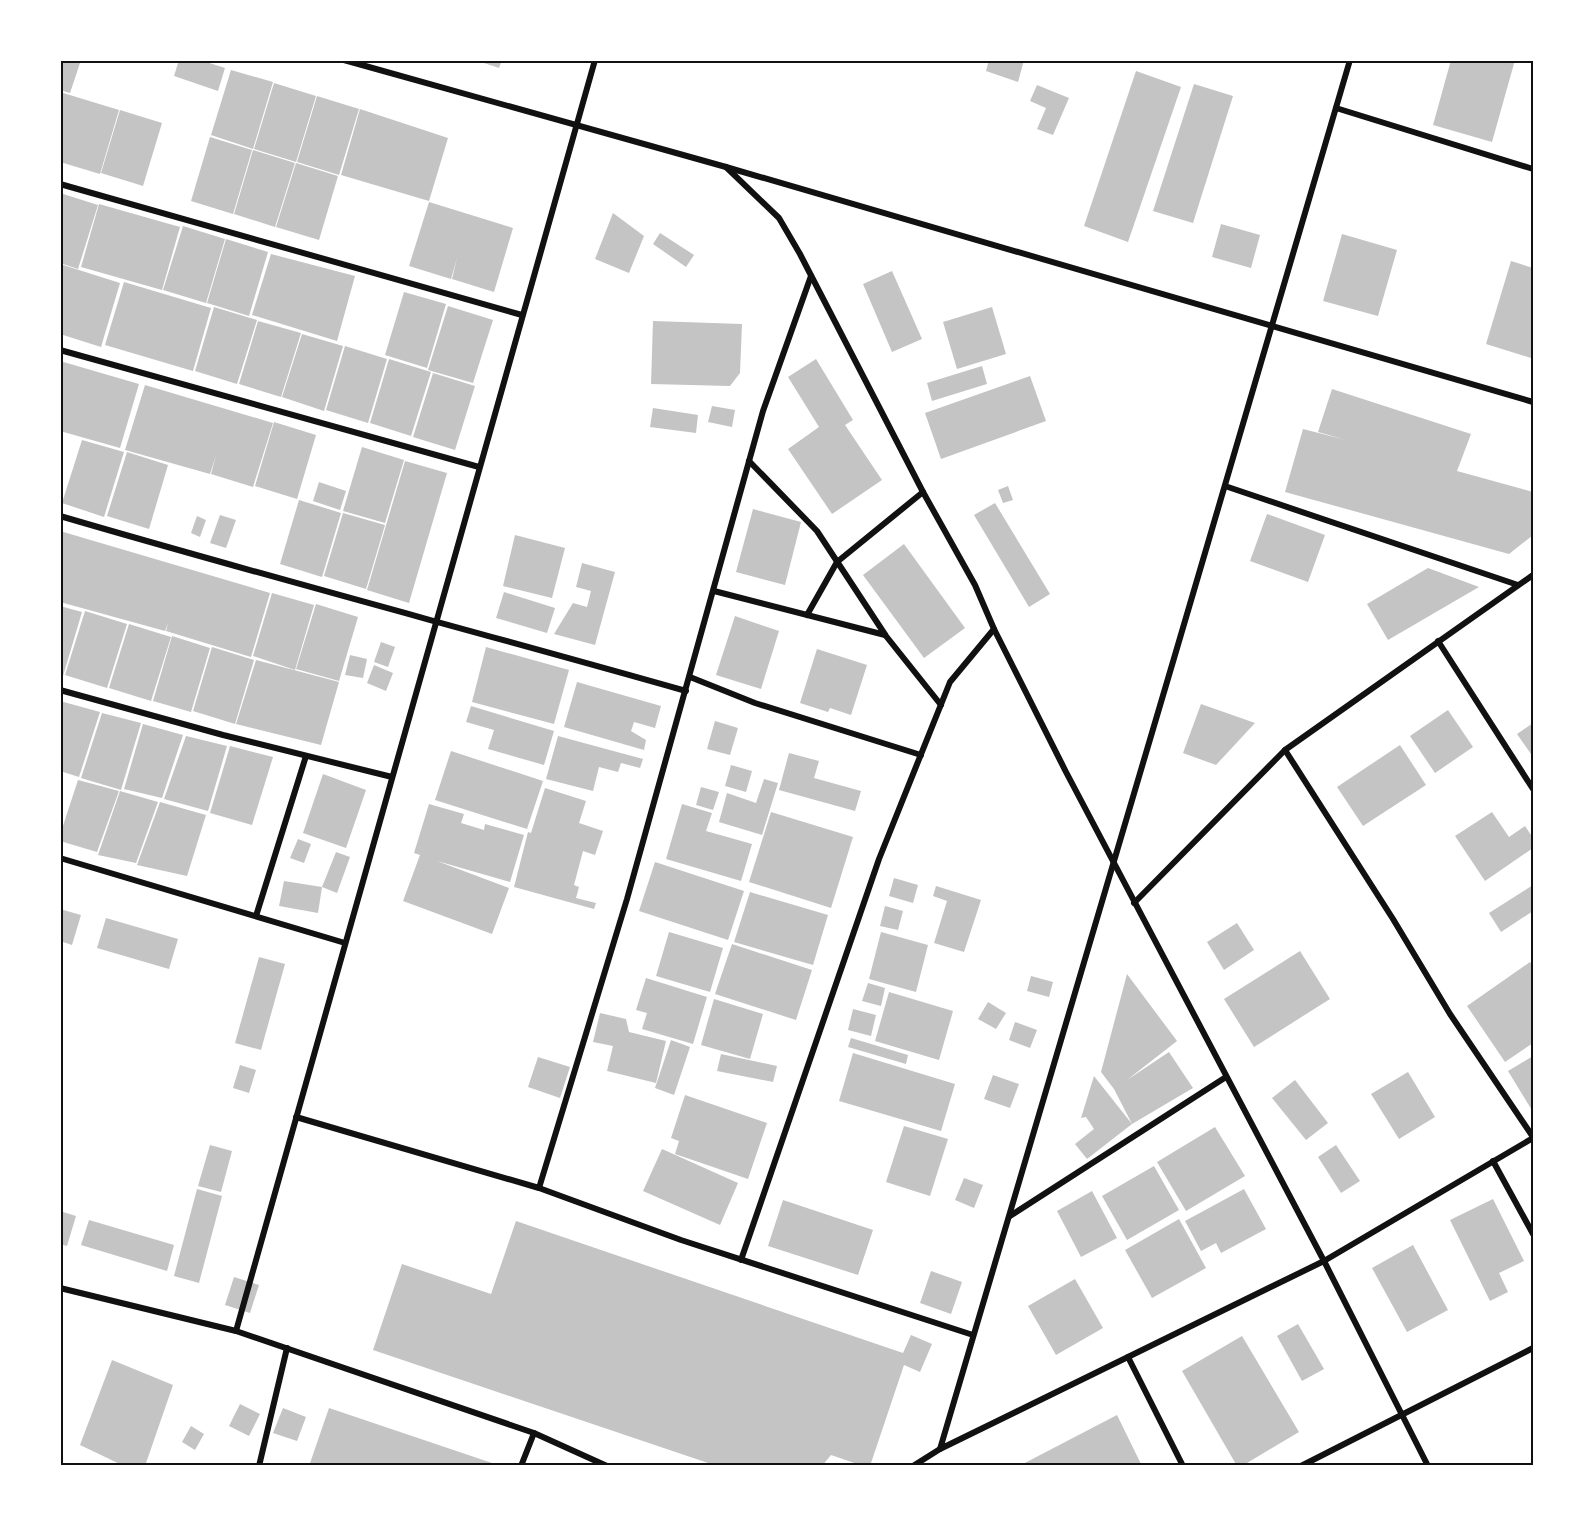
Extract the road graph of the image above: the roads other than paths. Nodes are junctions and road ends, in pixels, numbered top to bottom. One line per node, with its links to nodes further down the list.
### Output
1 (347, 60): 5 (street)
2 (595, 60): 5 (street)
3 (1350, 60): 4 (street)
4 (1336, 108): 7 (street); 11 (street)
5 (576, 126): 6 (street); 10 (street)
6 (726, 167): 9 (street); 11 (street)
7 (1533, 169)
8 (60, 184): 10 (street)
9 (811, 276): 14 (street); 17 (street)
10 (522, 315): 15 (street)
11 (1274, 327): 13 (street); 16 (street)
12 (60, 350): 15 (street)
13 (1533, 402)
14 (749, 461): 19 (street); 22 (street)
15 (479, 467): 24 (street)
16 (1225, 486): 21 (street); 38 (street)
17 (924, 492): 19 (street); 25 (street)
18 (60, 516): 24 (street)
19 (837, 562): 23 (street); 26 (street)
20 (1533, 575): 21 (street)
21 (1518, 585): 27 (street)
22 (714, 591): 23 (street); 28 (street)
23 (807, 615): 26 (street)
24 (436, 620): 30 (street); 35 (street)
25 (994, 629): 31 (street); 38 (street)
26 (886, 636): 31 (street)
27 (1438, 641): 32 (street); 36 (street)
28 (690, 676): 30 (street); 33 (street)
29 (60, 690): 34 (street)
30 (686, 691): 46 (street)
31 (941, 705): 33 (street)
32 (1285, 750): 39 (street); 44 (street)
33 (921, 755): 49 (street)
34 (306, 756): 35 (street); 40 (street)
35 (392, 777): 41 (street)
36 (1533, 789)
37 (60, 858): 40 (street)
38 (1113, 861): 39 (street); 47 (street)
39 (1134, 903): 42 (street)
40 (256, 916): 41 (street)
41 (345, 943): 43 (street)
42 (1226, 1077): 47 (street); 50 (street)
43 (296, 1117): 46 (street); 52 (street)
44 (1533, 1137): 45 (street)
45 (1493, 1161): 48 (street); 50 (street)
46 (539, 1188): 49 (street)
47 (1009, 1216): 53 (street)
48 (1533, 1234)
49 (741, 1260): 53 (street)
50 (1323, 1261): 56 (street); 57 (street)
51 (60, 1288): 52 (street)
52 (236, 1331): 54 (street)
53 (973, 1335): 59 (street)
54 (287, 1348): 58 (street); 60 (street)
55 (1533, 1348): 57 (street)
56 (1128, 1357): 59 (street); 64 (street)
57 (1402, 1413): 65 (street); 66 (street)
58 (534, 1433): 61 (street); 62 (street)
59 (940, 1449): 63 (street)
60 (259, 1466)
61 (521, 1466)
62 (607, 1466)
63 (913, 1466)
64 (1183, 1466)
65 (1301, 1466)
66 (1428, 1466)

